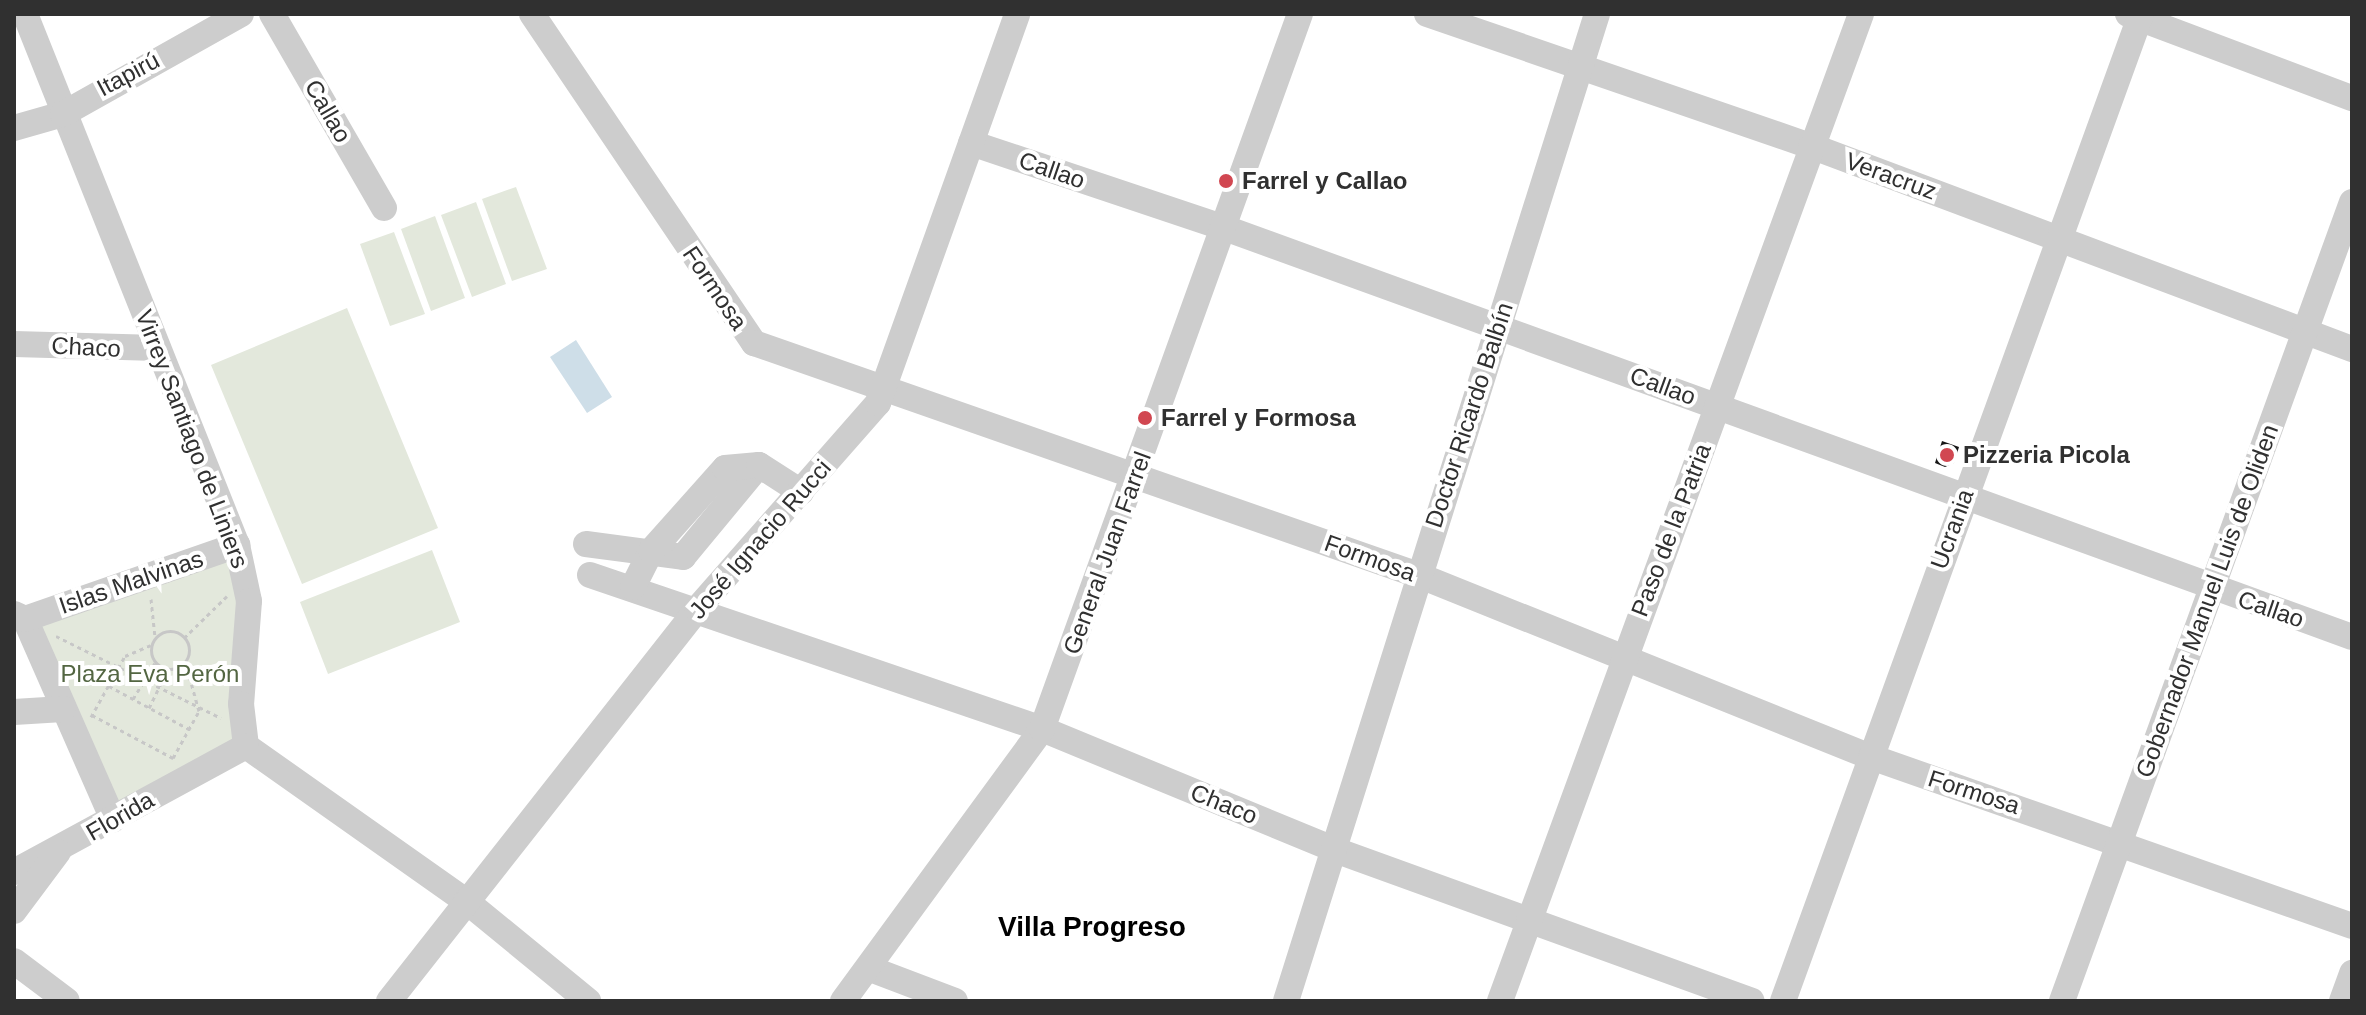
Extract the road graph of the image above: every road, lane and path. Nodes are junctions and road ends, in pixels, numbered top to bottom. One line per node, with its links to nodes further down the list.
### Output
1 (25, 14): 13 (street, Virrey Santiago de Liniers)
2 (241, 14): 13 (street, Itapirú)
3 (272, 14): 18 (street, Callao)
4 (532, 14): 26 (street, Formosa)
5 (1017, 14): 15 (street, José Ignacio Rucci)
6 (1300, 14): 19 (street, General Juan Farrel)
7 (1427, 14): 11 (street, Veracruz)
8 (1597, 14): 11 (street, Doctor Ricardo Balbín)
9 (1861, 14): 16 (street, Paso de la Patria)
10 (2137, 15): 12 (street); 20 (street, Ucrania)
11 (1579, 68): 16 (street, Veracruz); 21 (street, Doctor Ricardo Balbín)
12 (2352, 98)
13 (63, 114): 14 (street, Itapirú); 24 (street, Virrey Santiago de Liniers)
14 (14, 128)
15 (971, 143): 19 (street, Callao); 26 (street, José Ignacio Rucci)
16 (1811, 146): 20 (street, Veracruz); 27 (street, Paso de la Patria)
17 (2352, 202): 22 (street, Gobernador Manuel Luis de Oliden)
18 (384, 208)
19 (1222, 227): 21 (street, Callao); 28 (street, General Juan Farrel)
20 (2061, 240): 22 (street, Veracruz); 30 (street, Ucrania)
21 (1496, 327): 27 (street, Callao); 36 (street, Doctor Ricardo Balbín)
22 (2304, 333): 25 (street, Veracruz); 39 (street, Gobernador Manuel Luis de Oliden)
23 (14, 344): 24 (street, Chaco)
24 (158, 348): 32 (street, Virrey Santiago de Liniers)
25 (2352, 349)
26 (886, 385): 28 (street, Formosa); 29 (street, José Ignacio Rucci)
27 (1718, 406): 30 (street, Callao); 47 (street, Paso de la Patria)
28 (1135, 473): 36 (street, Formosa); 61 (street, General Juan Farrel)
29 (801, 492): 33 (street); 40 (street, José Ignacio Rucci)
30 (1963, 499): 39 (street, Callao); 64 (street, Ucrania)
31 (586, 544): 33 (street)
32 (237, 545): 34 (street, Virrey Santiago de Liniers); 37 (street, Islas Malvinas)
33 (651, 551): 38 (street)
34 (244, 570): 44 (path); 62 (street, Virrey Santiago de Liniers)
35 (590, 575): 38 (street, Chaco)
36 (1418, 575): 47 (street, Formosa); 67 (street, Doctor Ricardo Balbín)
37 (145, 577): 41 (street, Islas Malvinas); 43 (path)
38 (633, 587): 40 (street, Chaco)
39 (2213, 588): 42 (street, Callao); 66 (street, Gobernador Manuel Luis de Oliden)
40 (697, 609): 61 (street, Chaco); 70 (street, José Ignacio Rucci)
41 (19, 616): 49 (path); 56 (street)
42 (2352, 637)
43 (155, 638): 44 (path); 45 (path)
44 (184, 638): 46 (path)
45 (151, 645): 48 (path); 49 (path)
46 (185, 661): 50 (path); 57 (path)
47 (1622, 661): 64 (street, Formosa); 72 (street, Paso de la Patria)
48 (155, 663): 50 (path); 51 (path)
49 (118, 668): 51 (path); 52 (path)
50 (168, 669): 53 (path)
51 (144, 682): 53 (path); 54 (path)
52 (109, 686): 54 (path); 59 (path)
53 (158, 689): 55 (path); 57 (path)
54 (133, 699): 55 (path)
55 (149, 708): 60 (path)
56 (63, 709): 58 (street); 63 (street)
57 (199, 711): 60 (path); 62 (path)
58 (14, 712)
59 (92, 715): 60 (path); 63 (path)
60 (189, 729)
61 (1042, 729): 67 (street, Chaco); 75 (street, General Juan Farrel)
62 (244, 735): 65 (street, Florida); 70 (street)
63 (78, 741): 65 (street)
64 (1871, 757): 66 (street, Formosa); 85 (street, Ucrania)
65 (113, 819): 68 (street, Florida)
66 (2119, 840): 73 (street, Formosa); 86 (street, Gobernador Manuel Luis de Oliden)
67 (1335, 850): 72 (street, Chaco); 82 (street, Doctor Ricardo Balbín)
68 (58, 852): 69 (street); 71 (street, Florida)
69 (14, 872)
70 (466, 901): 78 (street, José Ignacio Rucci); 79 (street)
71 (14, 911)
72 (1530, 919): 83 (street, Paso de la Patria); 84 (street, Chaco)
73 (2352, 926)
74 (14, 961): 77 (street)
75 (868, 968): 80 (street, General Juan Farrel); 81 (street)
76 (2352, 973): 87 (street)
77 (67, 1001)
78 (389, 1001)
79 (588, 1001)
80 (843, 1001)
81 (955, 1001)
82 (1286, 1001)
83 (1500, 1001)
84 (1751, 1001)
85 (1783, 1001)
86 (2062, 1001)
87 (2342, 1001)

